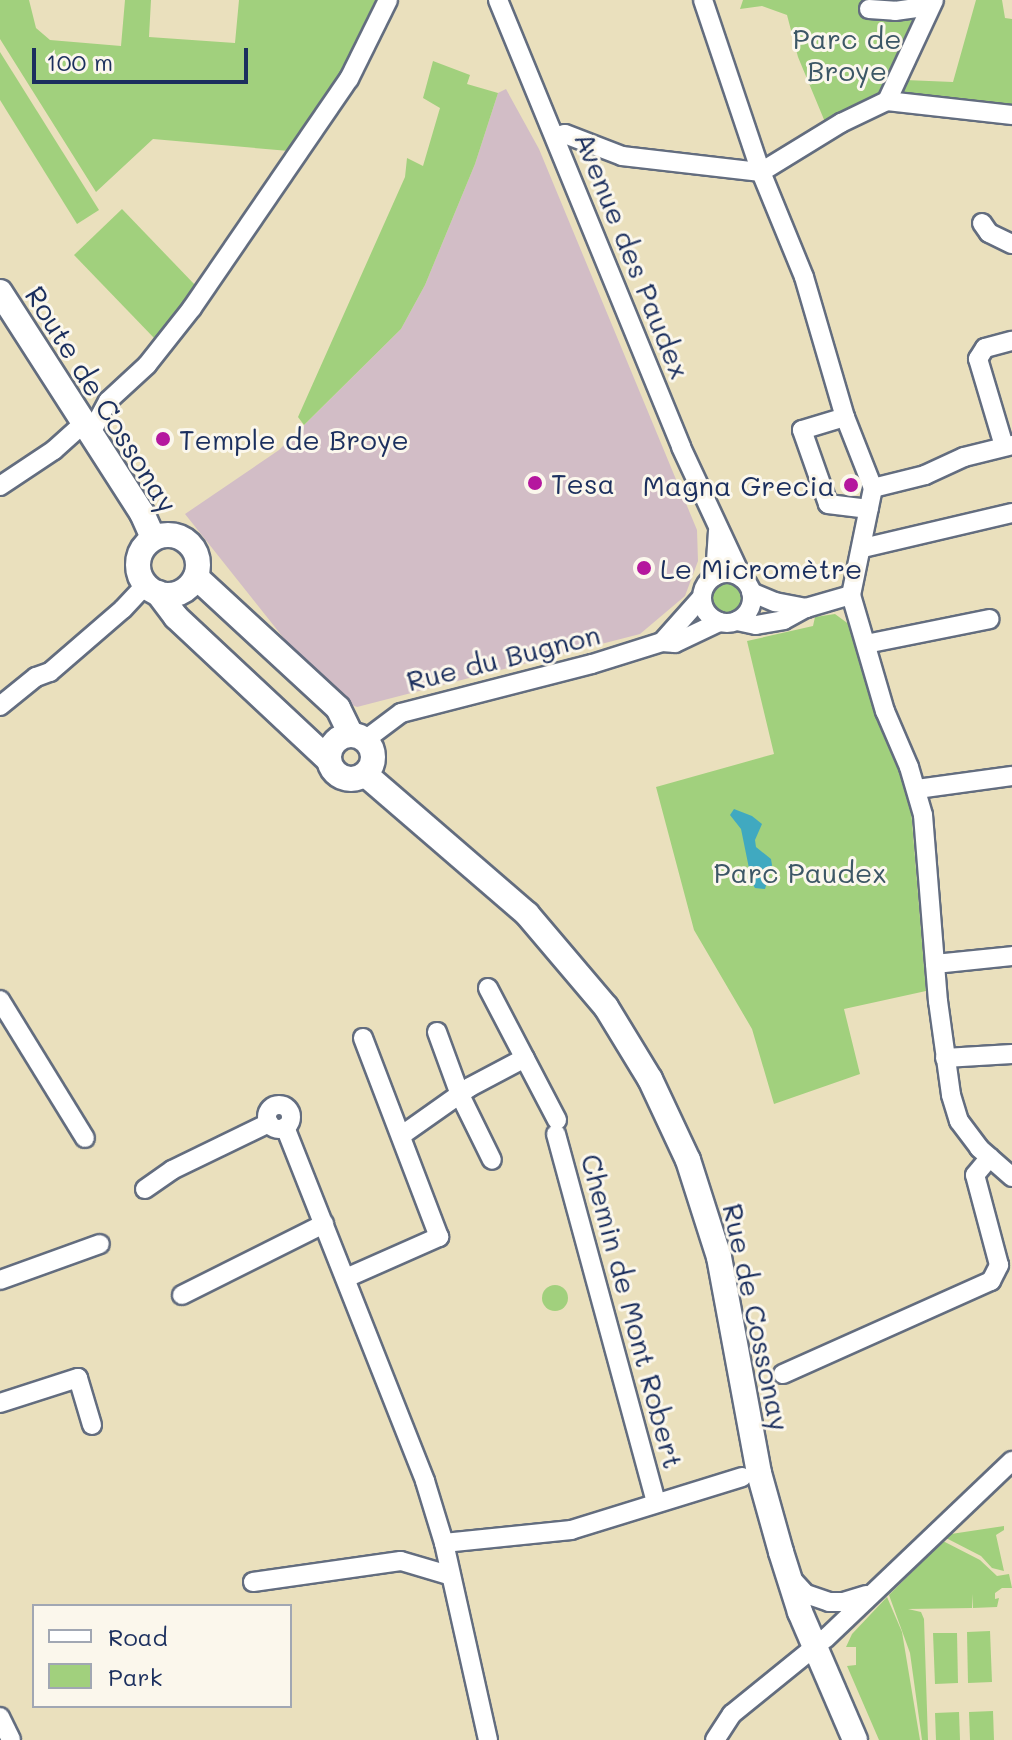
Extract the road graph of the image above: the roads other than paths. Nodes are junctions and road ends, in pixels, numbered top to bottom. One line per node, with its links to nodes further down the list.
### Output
1 (388, 0): 14 (street)
2 (498, 0): 8 (street, Avenue des Paudex)
3 (703, 0): 9 (street)
4 (933, 3): 5 (street); 6 (street)
5 (869, 9)
6 (887, 101): 7 (street); 9 (street)
7 (1012, 115)
8 (555, 136): 9 (street); 22 (street, Avenue des Paudex)
9 (761, 172): 15 (street)
10 (982, 223): 11 (street)
11 (1012, 244)
12 (1, 296): 16 (main road, Route de Cossonay)
13 (1012, 341): 17 (street)
14 (108, 401): 16 (street); 16 (street)
15 (845, 417): 19 (street); 20 (street)
16 (83, 420): 18 (street); 23 (main road, Route de Cossonay)
17 (1008, 446): 19 (street)
18 (0, 486)
19 (873, 488): 20 (street)
20 (869, 509): 24 (street)
21 (1012, 513): 24 (street)
22 (718, 531): 25 (street, Avenue des Paudex); 27 (street, Avenue des Paudex)
23 (153, 538): 26 (main road, Route de Cossonay); 28 (main road, Route de Cossonay)
24 (863, 548): 29 (street)
25 (715, 576): 27 (street, Rue du Bugnon); 30 (street)
26 (196, 577): 28 (main road); 37 (main road)
27 (747, 585): 31 (street, Rue du Bugnon); 33 (street)
28 (151, 589): 36 (street); 38 (main road)
29 (851, 595): 31 (street, Rue du Bugnon); 35 (street)
30 (702, 597): 33 (street); 34 (street)
31 (806, 608): 33 (street, Rue du Bugnon)
32 (990, 619): 35 (street)
33 (728, 622): 34 (street, Rue du Bugnon)
34 (662, 642): 37 (street, Rue du Bugnon)
35 (866, 644): 41 (street)
36 (0, 706)
37 (358, 737): 38 (main road); 39 (main road)
38 (328, 759): 39 (main road)
39 (366, 775): 71 (main road, Rue de Cossonay)
40 (1012, 776): 41 (street)
41 (917, 789): 43 (street)
42 (1012, 956): 43 (street)
43 (935, 964): 50 (street)
44 (488, 988): 49 (street, Chemin de Mont Robert)
45 (0, 1000): 53 (street)
46 (437, 1032): 51 (street)
47 (363, 1038): 52 (street)
48 (1012, 1054): 50 (street)
49 (525, 1058): 51 (street); 68 (street, Chemin de Mont Robert)
50 (945, 1058): 54 (street)
51 (460, 1095): 52 (street); 55 (street)
52 (402, 1135): 60 (street)
53 (85, 1138)
54 (990, 1157): 56 (street); 63 (street)
55 (492, 1160)
56 (1012, 1177)
57 (145, 1189): 58 (street)
58 (324, 1224): 60 (street); 62 (street)
59 (100, 1244): 61 (street)
60 (346, 1278): 69 (street)
61 (0, 1280)
62 (182, 1295)
63 (783, 1374)
64 (0, 1403): 65 (street)
65 (92, 1425)
66 (1012, 1461): 73 (street)
67 (742, 1477): 68 (street, Chemin de Mont Robert)
68 (656, 1502): 69 (street, Chemin de Mont Robert)
69 (444, 1543): 70 (street)
70 (448, 1575): 72 (street); 77 (street)
71 (789, 1576): 73 (street); 74 (main road, Rue de Cossonay)
72 (253, 1582)
73 (872, 1593): 74 (street)
74 (815, 1648): 78 (street); 79 (main road, Rue de Cossonay)
75 (0, 1717): 76 (street)
76 (11, 1740)
77 (488, 1740)
78 (715, 1740)
79 (855, 1740)

